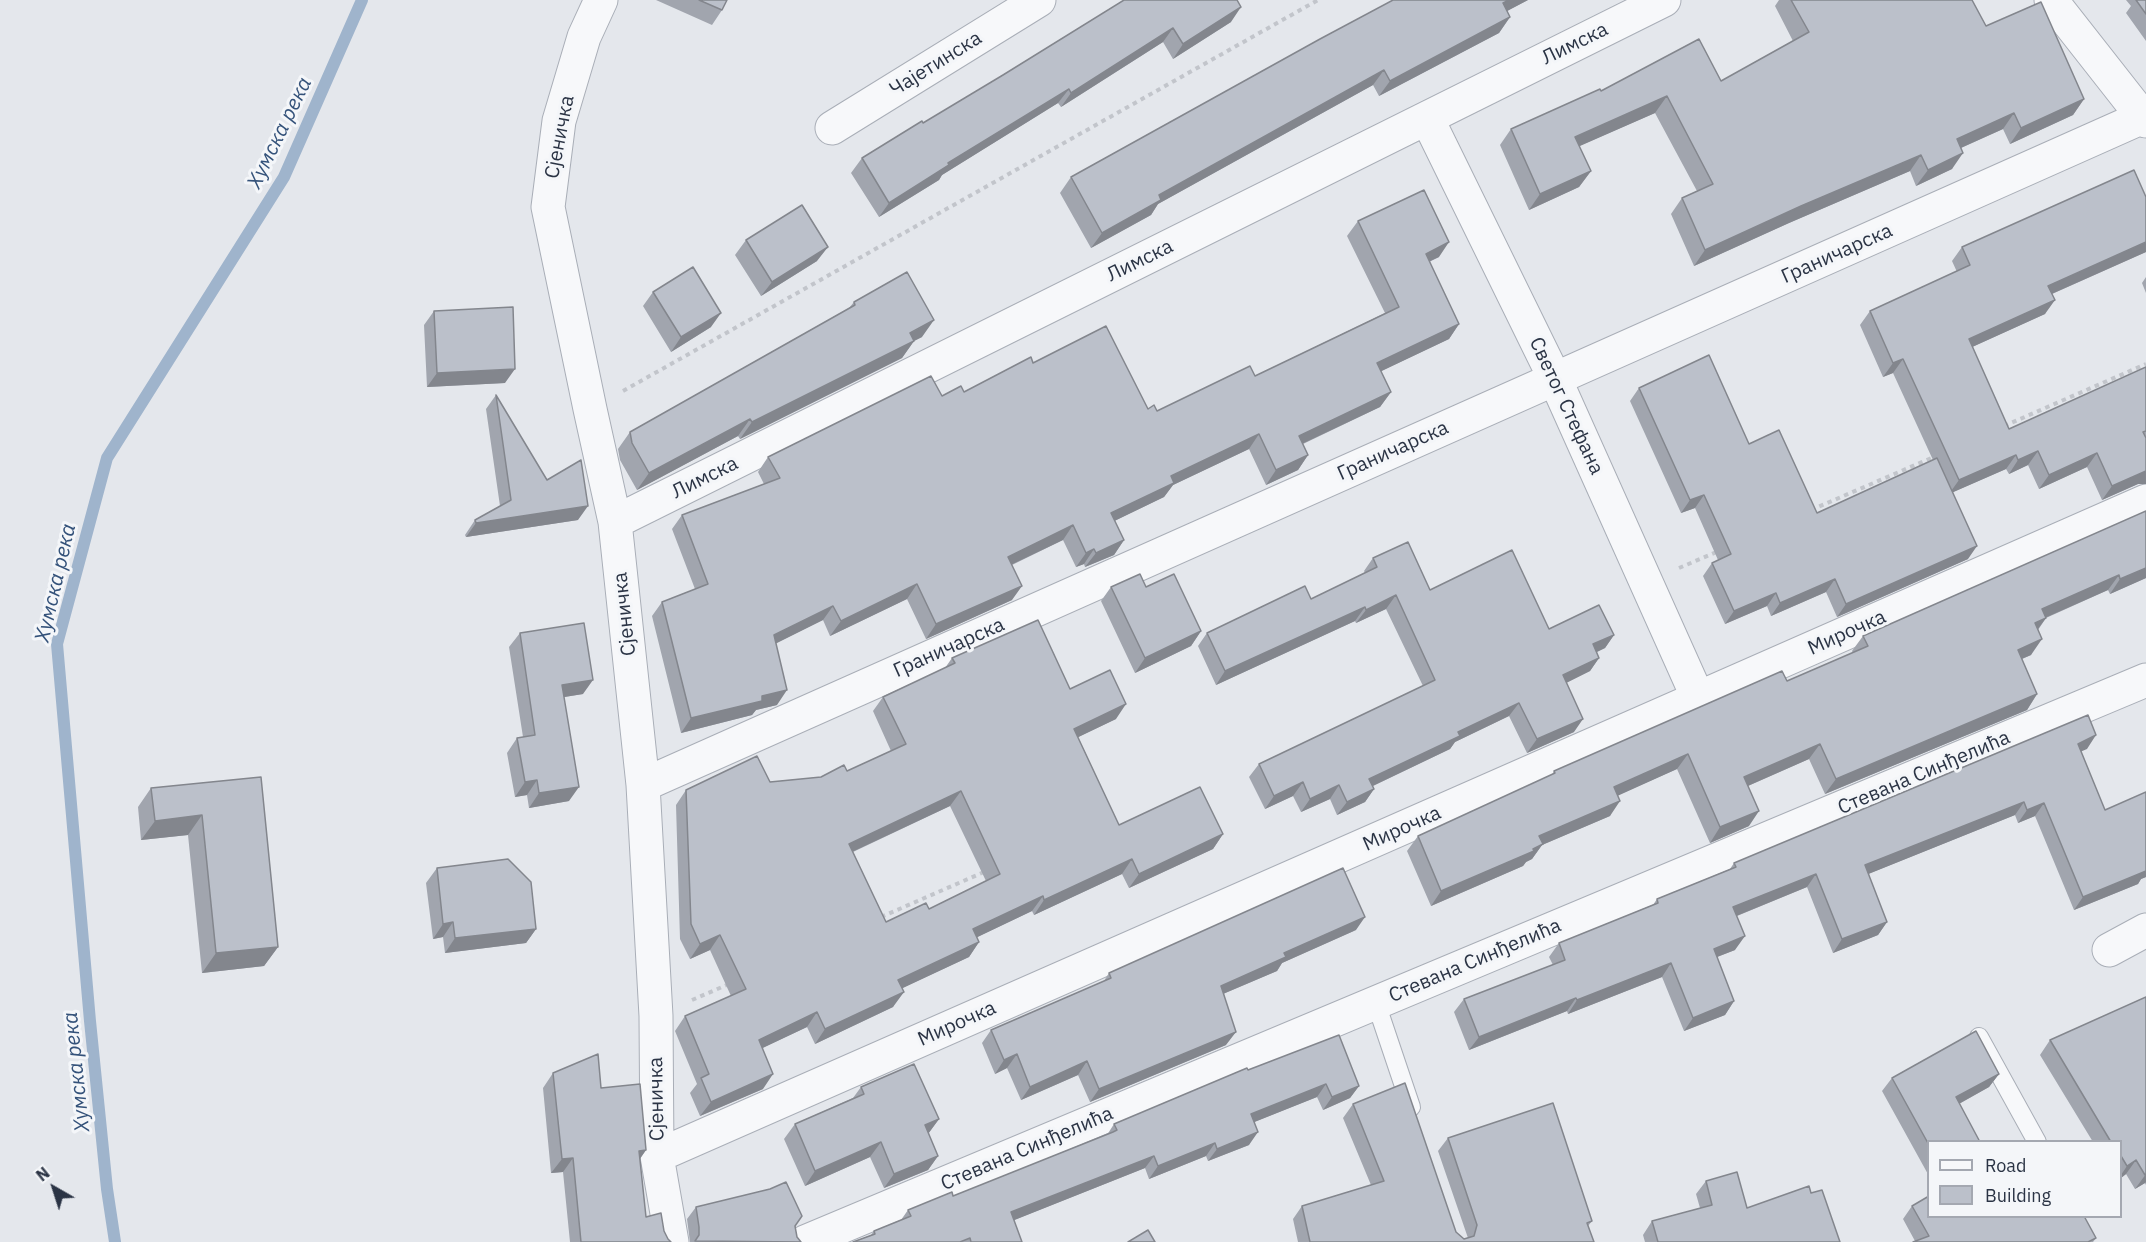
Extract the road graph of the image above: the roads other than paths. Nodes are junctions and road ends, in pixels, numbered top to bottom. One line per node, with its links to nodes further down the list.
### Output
1 (601, 0): 10 (street, Сјеничка)
2 (1039, 0): 7 (street, Чајетинска)
3 (1664, 0): 5 (street, Лимска)
4 (2051, 0): 6 (street)
5 (1427, 118): 8 (street, Светог Стефана); 10 (street, Лимска)
6 (2145, 119): 8 (street, Граничарска)
7 (832, 128)
8 (1555, 379): 12 (street, Светог Стефана); 13 (street, Граничарска)
9 (2146, 501): 12 (street, Мирочка)
10 (615, 522): 13 (street, Сјеничка)
11 (2146, 680): 16 (street, Стевана Синђелића)
12 (1698, 698): 20 (street, Мирочка)
13 (643, 784): 20 (street, Сјеничка)
14 (2146, 930): 15 (street)
15 (2109, 950)
16 (1376, 1003): 18 (lane); 22 (street, Стевана Синђелића)
17 (1978, 1037): 19 (lane)
18 (1416, 1122)
19 (2036, 1140)
20 (657, 1156): 21 (street, Сјеничка)
21 (672, 1242)
22 (805, 1242)

